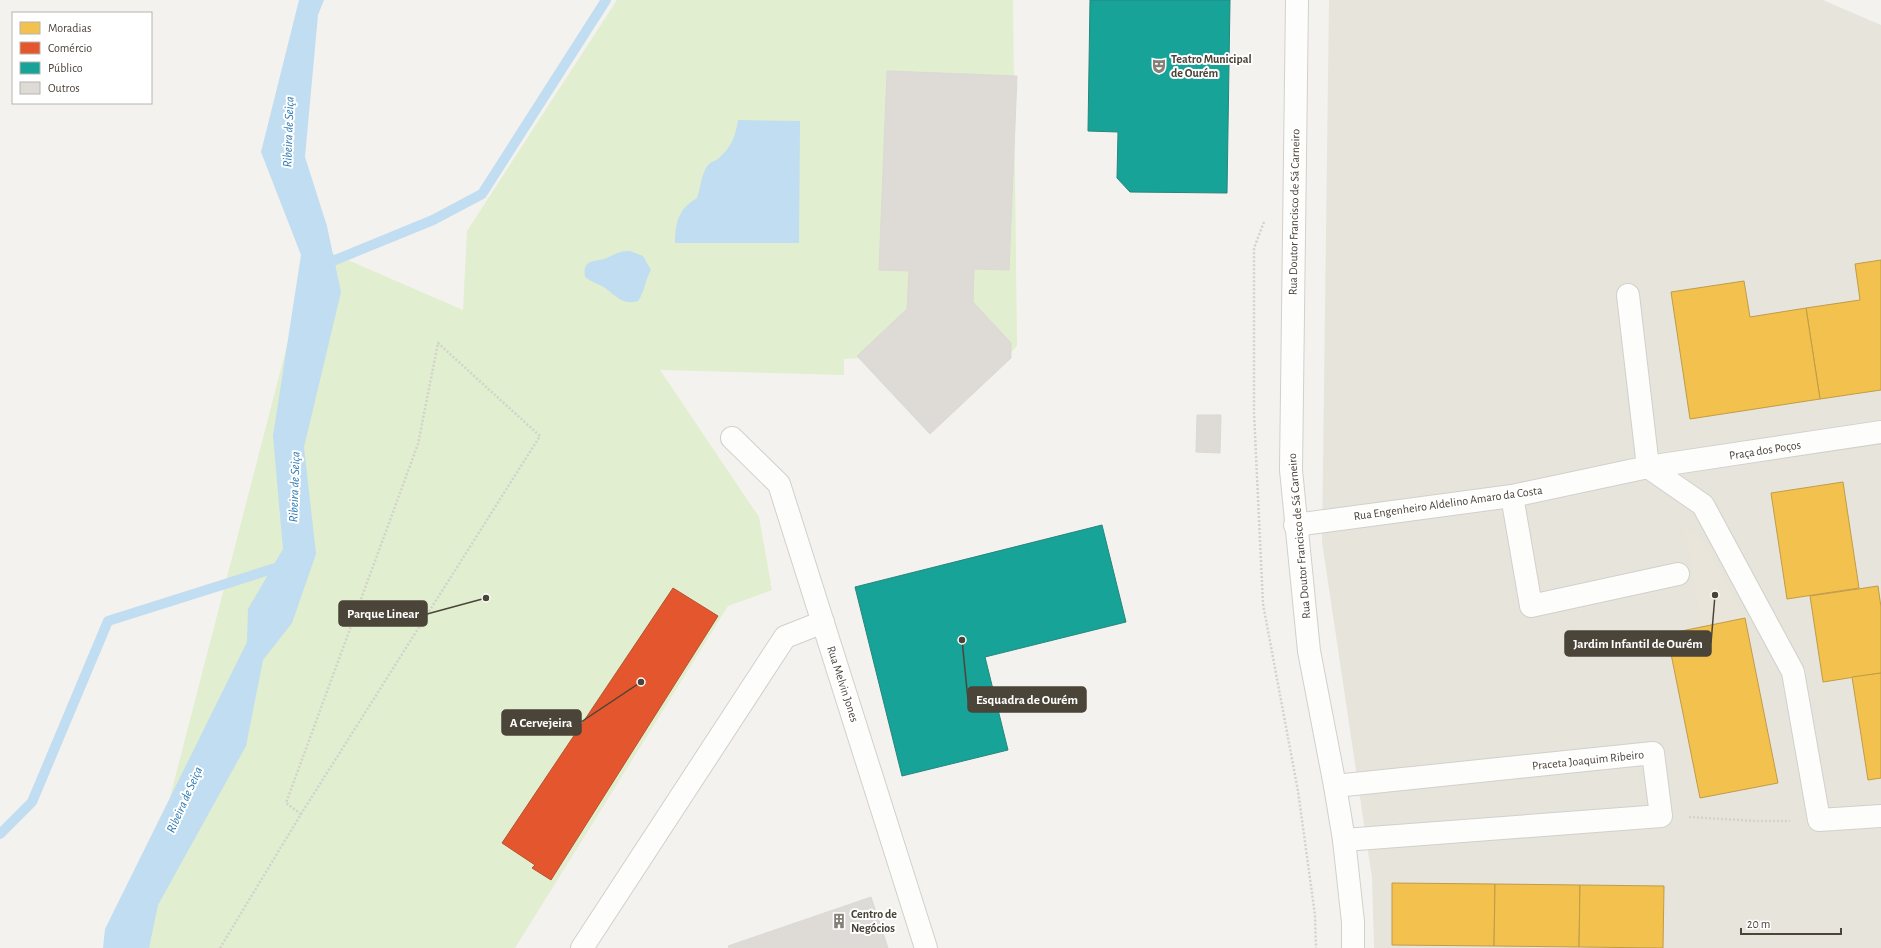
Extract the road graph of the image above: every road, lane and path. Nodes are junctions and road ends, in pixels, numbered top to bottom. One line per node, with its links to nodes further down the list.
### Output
1 (1297, 0): 7 (street, Rua Doutor Francisco de Sá Carneiro)
2 (1628, 295): 5 (street)
3 (1881, 432): 5 (street, Praça dos Poços)
4 (732, 438): 9 (street, Rua Melvin Jones)
5 (1648, 467): 6 (street, Rua Engenheiro Aldelino Amaro da Costa); 14 (street)
6 (1512, 496): 7 (street, Rua Engenheiro Aldelino Amaro da Costa); 8 (street)
7 (1296, 525): 10 (street, Rua Doutor Francisco de Sá Carneiro)
8 (1678, 574)
9 (824, 622): 17 (street); 18 (street, Rua Melvin Jones)
10 (1335, 786): 12 (street, Praceta Joaquim Ribeiro); 15 (street, Rua Doutor Francisco de Sá Carneiro)
11 (301, 814): 11 (path); 16 (path)
12 (1661, 816): 14 (path); 15 (street)
13 (1881, 816): 14 (street)
14 (1818, 820)
15 (1344, 840): 19 (street, Rua Doutor Francisco de Sá Carneiro)
16 (220, 948)
17 (582, 948)
18 (926, 948)
19 (1353, 948)

